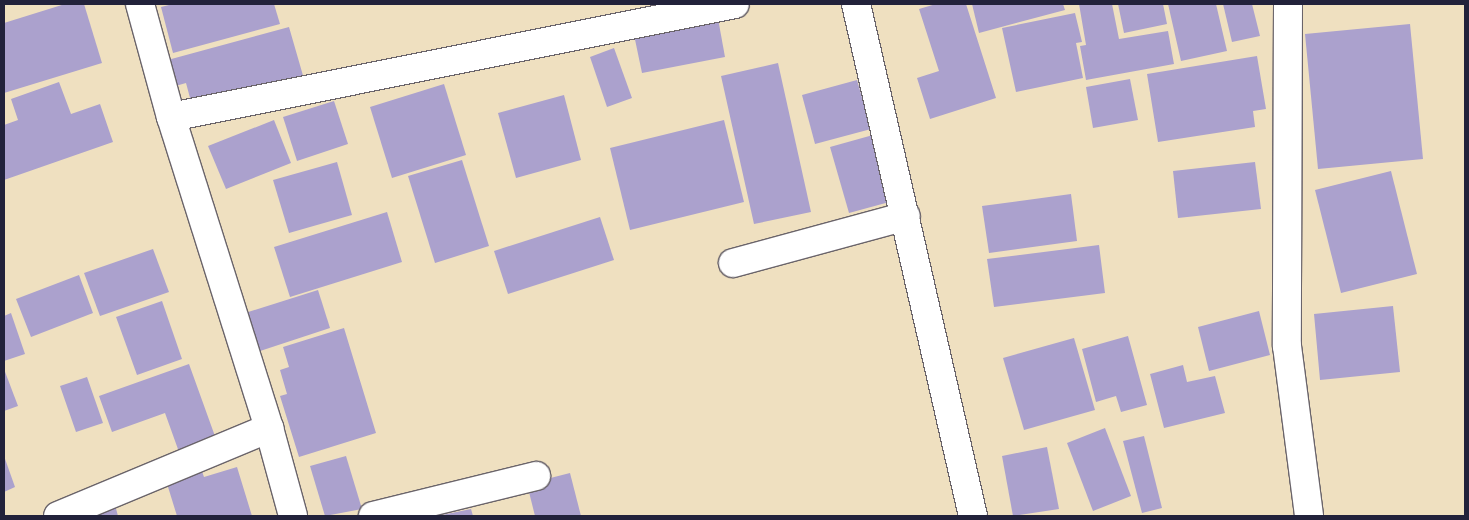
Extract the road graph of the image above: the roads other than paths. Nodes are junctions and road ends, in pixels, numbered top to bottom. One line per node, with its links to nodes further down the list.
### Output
1 (140, 4): 6 (street)
2 (735, 4): 5 (street)
3 (856, 4): 7 (street)
4 (1288, 4): 15 (street)
5 (670, 11): 6 (street)
6 (171, 117): 9 (street)
7 (906, 216): 8 (street); 14 (street)
8 (733, 263)
9 (269, 428): 11 (street); 12 (street)
10 (536, 476): 13 (street)
11 (58, 516)
12 (293, 516)
13 (372, 516)
14 (973, 516)
15 (1309, 516)

